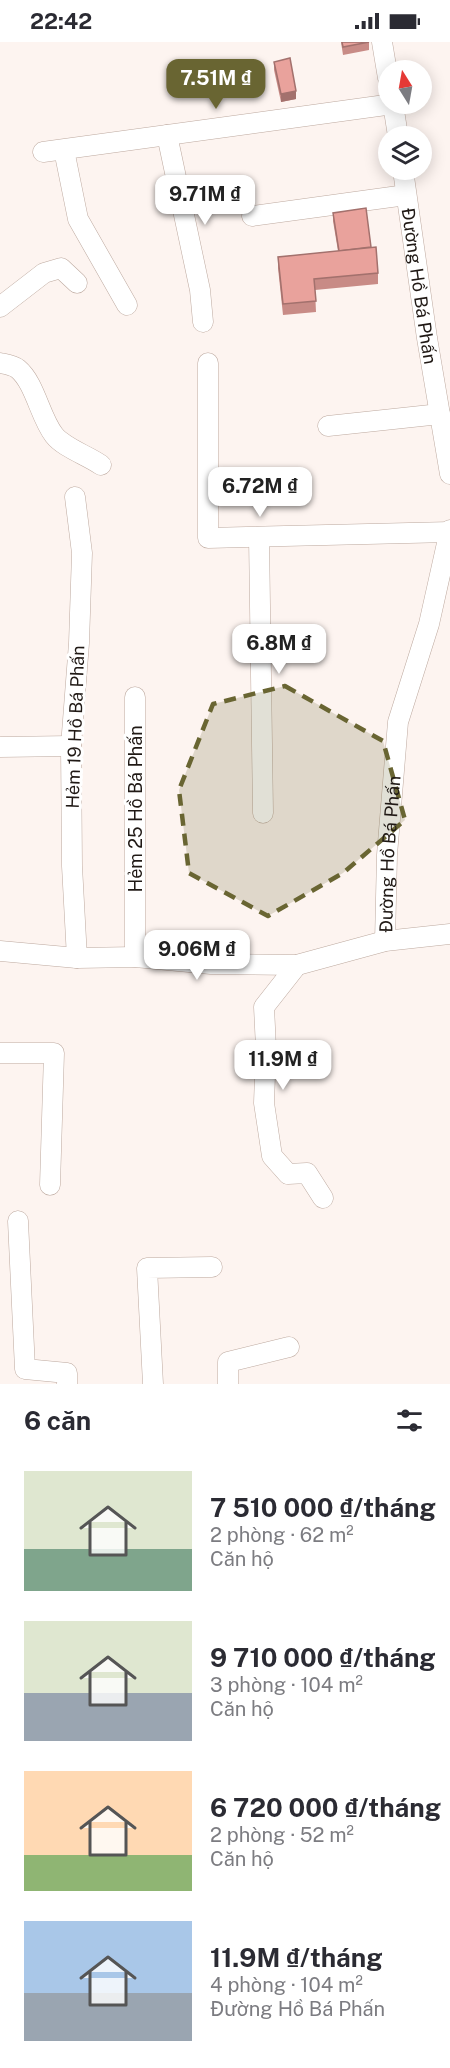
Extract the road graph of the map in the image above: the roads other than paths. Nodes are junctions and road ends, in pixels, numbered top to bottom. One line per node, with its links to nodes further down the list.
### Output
1 (382, 42): 2 (street)
2 (385, 60)
3 (378, 106): 4 (street)
4 (167, 135): 5 (street); 13 (street)
5 (64, 150): 6 (street); 11 (street)
6 (43, 152)
7 (404, 180): 8 (street, Đường Hồ Bá Phấn)
8 (406, 195): 9 (street); 16 (street, Đường Hồ Bá Phấn)
9 (252, 216)
10 (77, 283): 12 (street)
11 (127, 305)
12 (0, 307)
13 (203, 322)
14 (0, 363): 18 (street)
15 (208, 363): 22 (street)
16 (440, 414): 17 (street); 19 (street, Đường Hồ Bá Phấn)
17 (328, 426)
18 (101, 465)
19 (450, 474)
20 (75, 497): 24 (street, Hẻm 19 Hồ Bá Phấn)
21 (450, 531): 22 (street); 28 (street, Đường Hồ Bá Phấn)
22 (259, 537): 26 (street)
23 (135, 697): 30 (street, Hẻm 25 Hồ Bá Phấn)
24 (71, 746): 25 (street); 31 (street, Hẻm 19 Hồ Bá Phấn)
25 (0, 747)
26 (262, 813)
27 (450, 934): 28 (street)
28 (385, 941): 32 (street, Đường Hồ Bá Phấn)
29 (0, 951): 31 (street, Đường Hồ Bá Phấn)
30 (135, 957): 31 (street, Đường Hồ Bá Phấn); 32 (street, Đường Hồ Bá Phấn)
31 (77, 958)
32 (297, 964): 35 (street)
33 (0, 1053): 34 (street)
34 (50, 1185)
35 (323, 1198)
36 (18, 1221): 39 (street)
37 (212, 1267): 40 (street)
38 (289, 1347): 41 (street)
39 (68, 1384)
40 (153, 1384)
41 (228, 1384)

